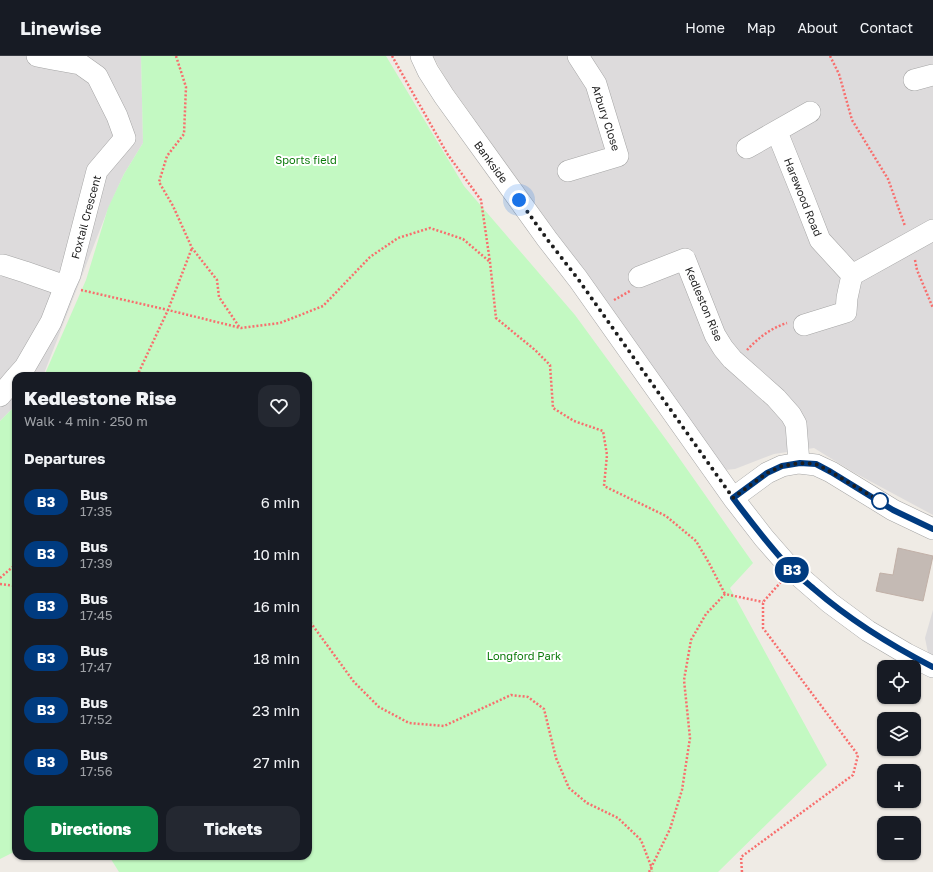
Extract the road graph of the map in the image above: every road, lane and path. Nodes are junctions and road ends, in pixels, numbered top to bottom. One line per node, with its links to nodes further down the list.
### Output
1 (37, 56): 18 (street, Foxtail Crescent)
2 (176, 56): 13 (path)
3 (392, 56): 14 (path)
4 (421, 56): 20 (street, Bankside)
5 (578, 56): 10 (street, Arbury Close)
6 (830, 56): 12 (path)
7 (810, 112): 8 (street)
8 (777, 132): 9 (street); 16 (street, Harewood Road)
9 (747, 148)
10 (568, 171)
11 (933, 230): 12 (street)
12 (911, 242): 16 (street); 19 (path)
13 (192, 248): 21 (path); 23 (path)
14 (490, 262): 23 (path); 35 (path)
15 (0, 265): 18 (street)
16 (852, 275): 22 (street)
17 (639, 277): 20 (path); 24 (street, Kedleston Rise)
18 (65, 286): 21 (path); 25 (street, Foxtail Crescent)
19 (933, 308)
20 (599, 309): 28 (street, Bankside)
21 (168, 310): 23 (path); 26 (path)
22 (804, 325): 24 (path)
23 (241, 328)
24 (736, 362): 27 (street, Kedleston Rise)
25 (20, 372)
26 (139, 372)
27 (800, 463): 28 (street); 29 (street)
28 (733, 498): 31 (street, Bankside)
29 (933, 529)
30 (12, 568): 32 (path)
31 (792, 570): 36 (path); 38 (street, Bankside)
32 (0, 578)
33 (0, 584): 34 (path)
34 (12, 586)
35 (726, 594): 36 (path); 39 (path)
36 (763, 602): 41 (path)
37 (312, 624): 39 (path)
38 (933, 667)
39 (651, 866): 40 (path)
40 (650, 872)
41 (742, 872)

